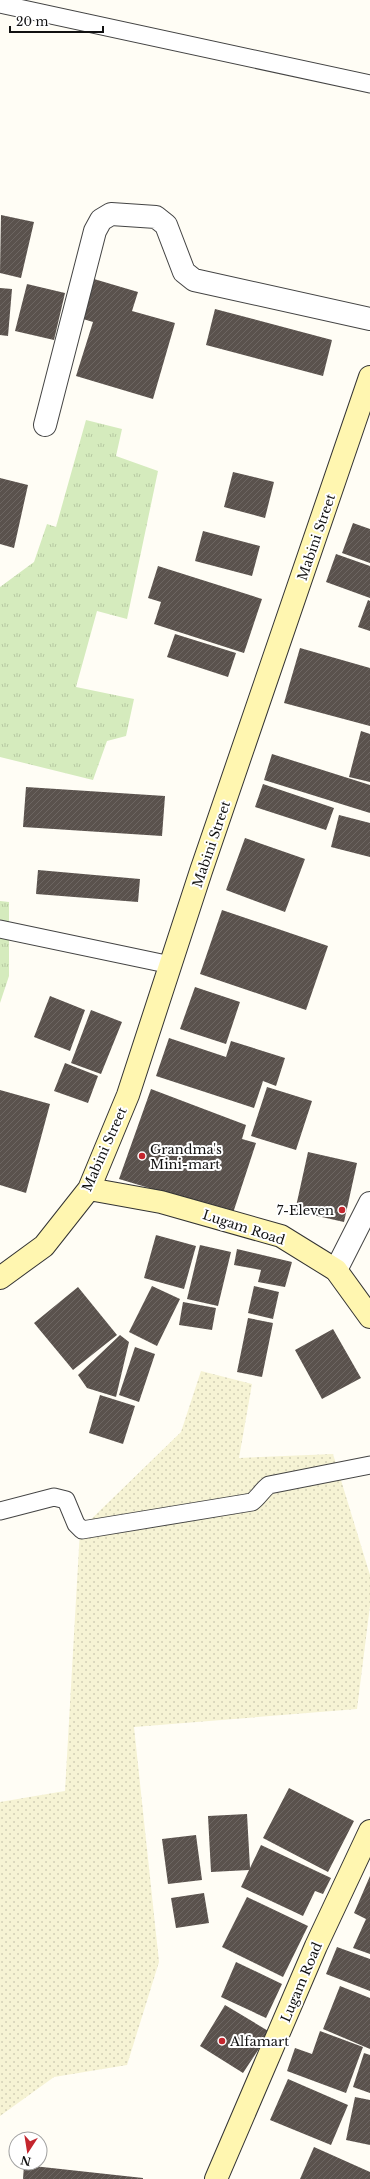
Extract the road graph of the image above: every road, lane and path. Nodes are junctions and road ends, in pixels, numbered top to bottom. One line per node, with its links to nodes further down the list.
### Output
1 (0, 4): 2 (lane)
2 (370, 84)
3 (370, 319): 5 (street)
4 (370, 377): 7 (main road, Mabini Street)
5 (45, 425)
6 (0, 929): 7 (lane)
7 (171, 965): 8 (main road, Mabini Street)
8 (89, 1188): 10 (main road, Lugam Road); 11 (main road, Mabini Street)
9 (370, 1203): 10 (street)
10 (336, 1270): 12 (main road, Lugam Road)
11 (0, 1278)
12 (370, 1317)
13 (370, 1465): 14 (lane)
14 (0, 1511)
15 (370, 1831): 16 (main road, Lugam Road)
16 (216, 2179)

